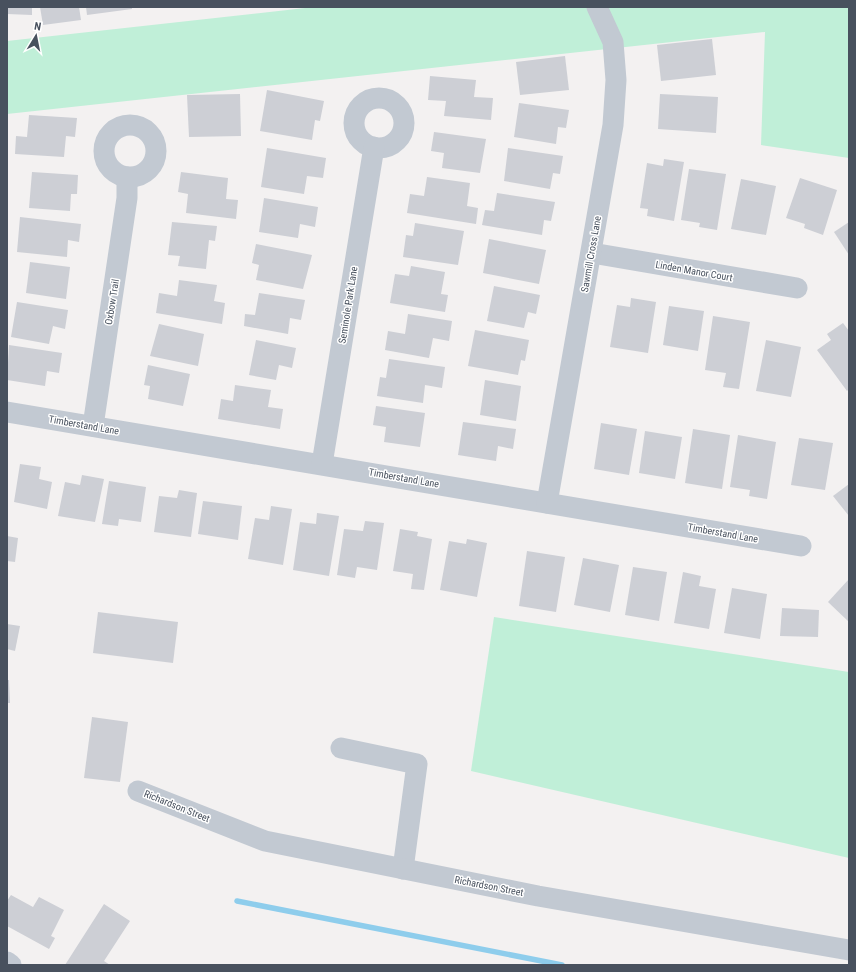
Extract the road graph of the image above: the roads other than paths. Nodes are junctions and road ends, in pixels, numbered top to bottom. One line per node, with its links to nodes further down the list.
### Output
1 (597, 7): 4 (street, Sawmill Cross Lane)
2 (374, 147): 8 (street, Seminole Park Lane)
3 (127, 177): 7 (street, Oxbow Trail)
4 (592, 253): 5 (street, Linden Manor Court); 9 (street, Sawmill Cross Lane)
5 (797, 288)
6 (7, 412): 7 (street, Timberstand Lane)
7 (93, 426): 8 (street, Timberstand Lane)
8 (322, 464): 9 (street, Timberstand Lane)
9 (547, 503): 10 (street, Timberstand Lane)
10 (801, 546)
11 (341, 748): 13 (street)
12 (138, 791): 13 (street, Richardson Street)
13 (403, 869): 14 (street, Richardson Street)
14 (849, 950)
15 (7, 962): 16 (street)
16 (11, 965)

